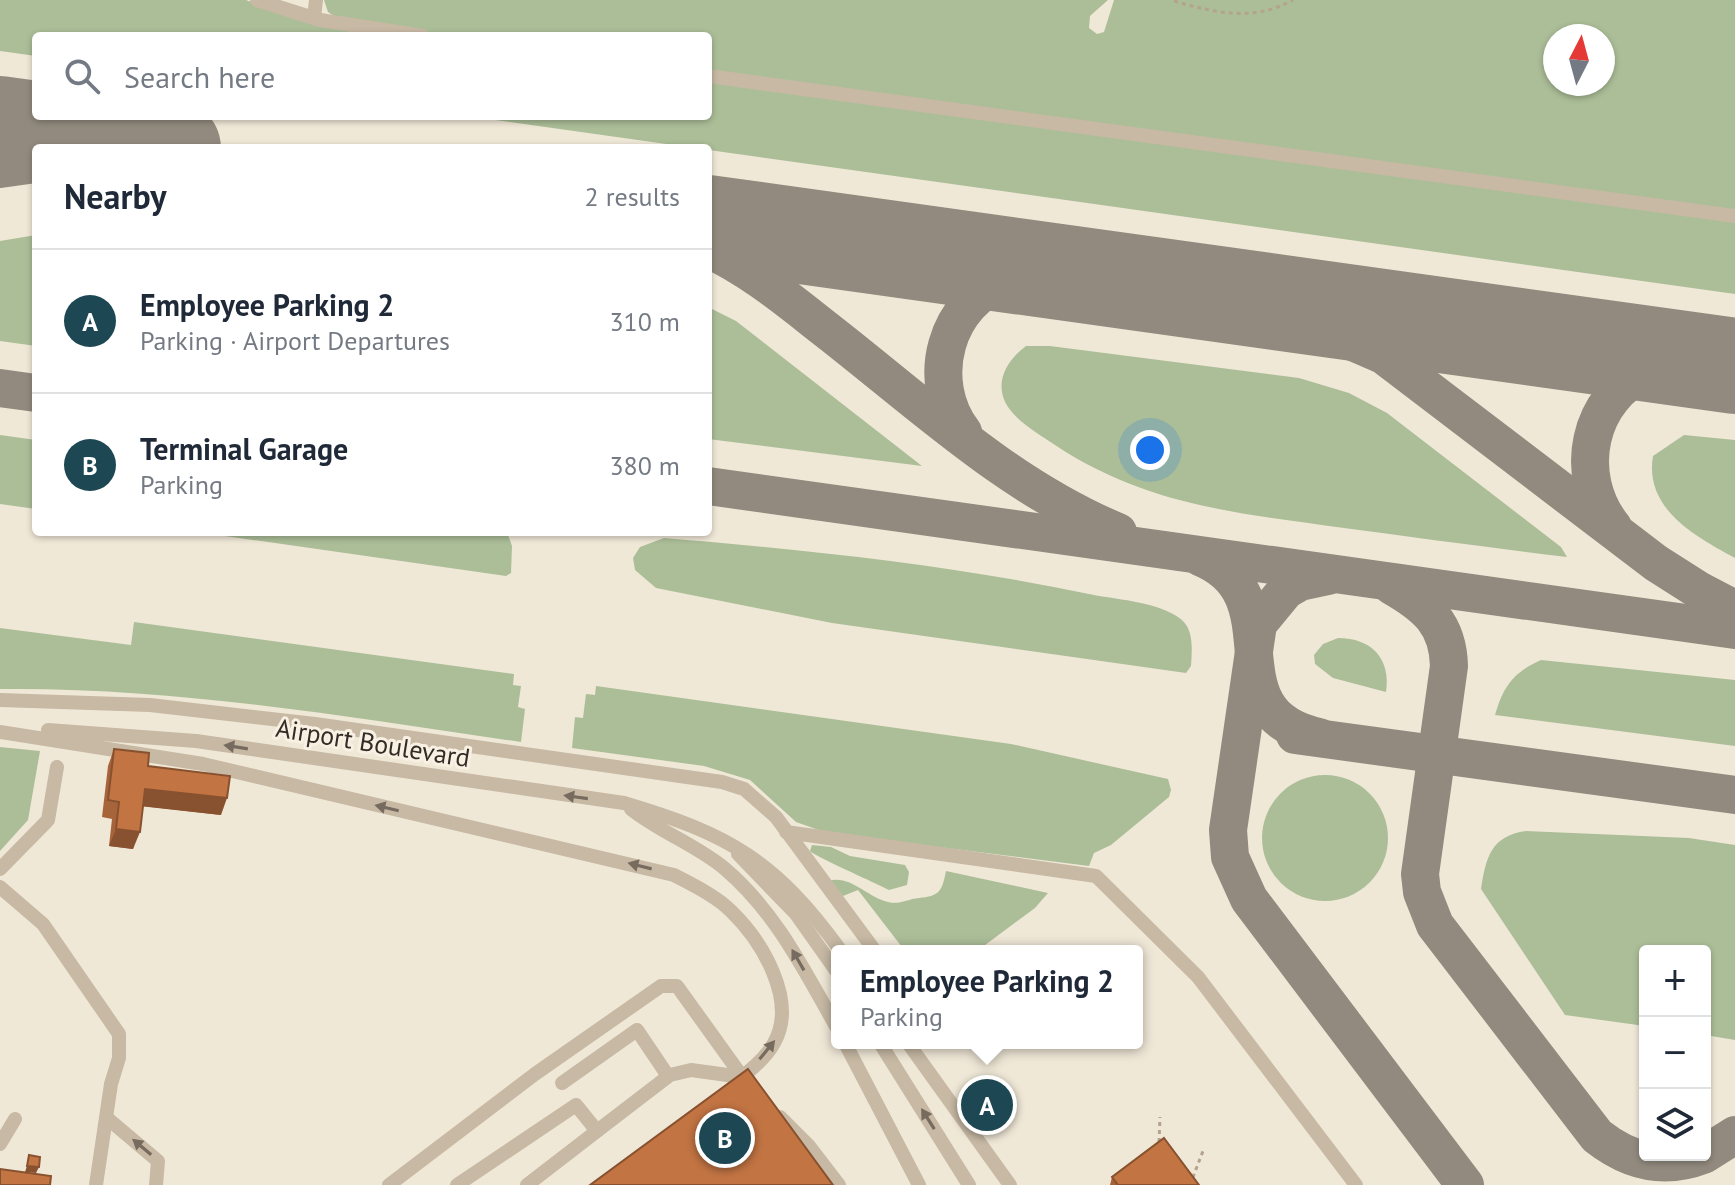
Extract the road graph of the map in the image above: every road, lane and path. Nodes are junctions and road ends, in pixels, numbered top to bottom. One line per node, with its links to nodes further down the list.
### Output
1 (257, 0): 5 (street)
2 (316, 0): 5 (street)
3 (1293, 0): 4 (path)
4 (1174, 1)
5 (314, 18): 6 (street)
6 (399, 32)
7 (712, 77): 8 (street)
8 (1735, 216)
9 (0, 700): 13 (street)
10 (0, 731): 12 (street, Airport Boulevard, one-way to 10); 27 (street, one-way to 10)
11 (57, 767): 15 (street)
12 (624, 803): 14 (street, Airport Boulevard); 20 (street, one-way to 12)
13 (786, 832): 18 (street); 49 (street)
14 (730, 845): 17 (street); 19 (street)
15 (0, 869)
16 (0, 887): 32 (street)
17 (836, 945)
18 (871, 945)
19 (831, 964)
20 (831, 1018)
21 (848, 1049): 45 (street)
22 (884, 1049): 46 (street, one-way to 22)
23 (912, 1049): 47 (street)
24 (547, 1066): 26 (street); 27 (street); 38 (street)
25 (668, 1076): 26 (street); 27 (street); 34 (street)
26 (562, 1083): 29 (street)
27 (747, 1083): 28 (street)
28 (718, 1095)
29 (576, 1105): 34 (street); 42 (street)
30 (774, 1111): 44 (street)
31 (1160, 1117): 37 (path)
32 (107, 1118): 39 (street); 40 (street, one-way to 32)
33 (15, 1119): 35 (street)
34 (597, 1131): 43 (street)
35 (0, 1144)
36 (1203, 1151): 48 (path)
37 (1159, 1154)
38 (410, 1179): 41 (street)
39 (96, 1185)
40 (156, 1185)
41 (389, 1185)
42 (457, 1185)
43 (527, 1185)
44 (839, 1185)
45 (919, 1185)
46 (969, 1185)
47 (1010, 1185)
48 (1190, 1185)
49 (1356, 1185)

